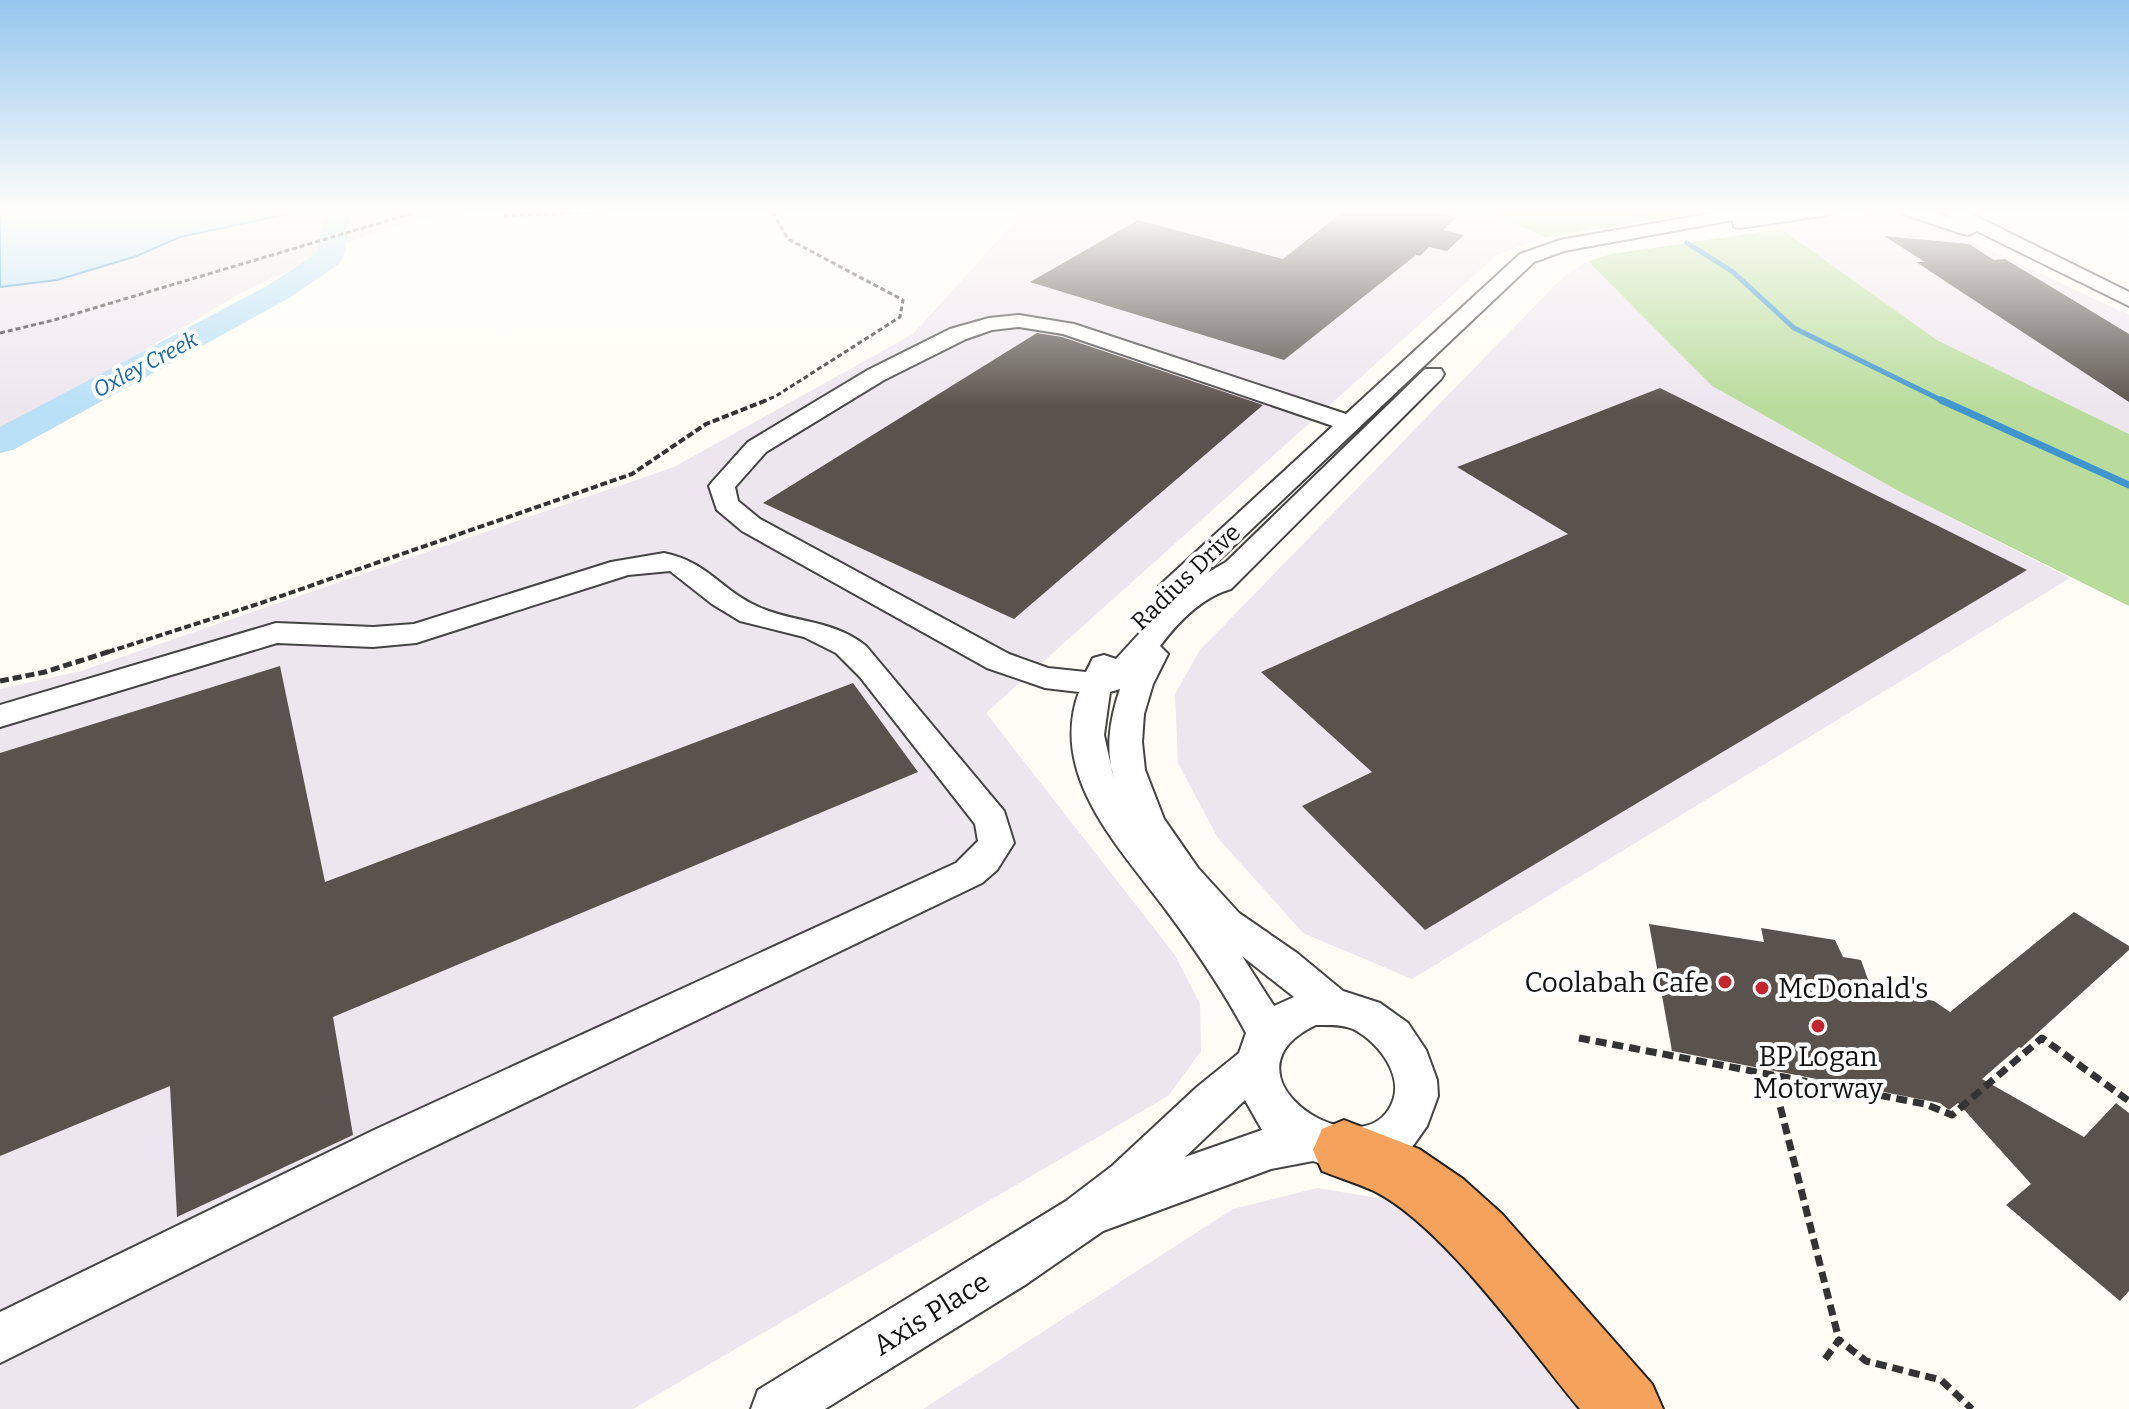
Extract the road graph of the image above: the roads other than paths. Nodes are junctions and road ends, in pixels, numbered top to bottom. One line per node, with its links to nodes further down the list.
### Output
1 (1510, 276): 6 (street, Radius Drive)
2 (1535, 276): 6 (street, Radius Drive)
3 (2076, 276): 4 (street)
4 (2079, 277): 5 (street)
5 (2129, 300)
6 (1391, 400): 7 (street, Radius Drive); 8 (street); 9 (street, Radius Drive)
7 (1348, 423): 8 (street, Radius Drive); 10 (street)
8 (1283, 484): 10 (street, Radius Drive)
9 (1236, 568): 10 (street); 12 (street, Radius Drive)
10 (1096, 683): 12 (street); 14 (street, Radius Drive)
11 (0, 716): 17 (street)
12 (1126, 731): 13 (street, Radius Drive)
13 (1332, 1007): 14 (street); 15 (street)
14 (1262, 1049): 15 (street); 16 (street, Axis Place)
15 (1327, 1145): 16 (street, Axis Place); 19 (highway)
16 (1085, 1216): 18 (street, Axis Place)
17 (0, 1338)
18 (777, 1409)
19 (1627, 1409)

